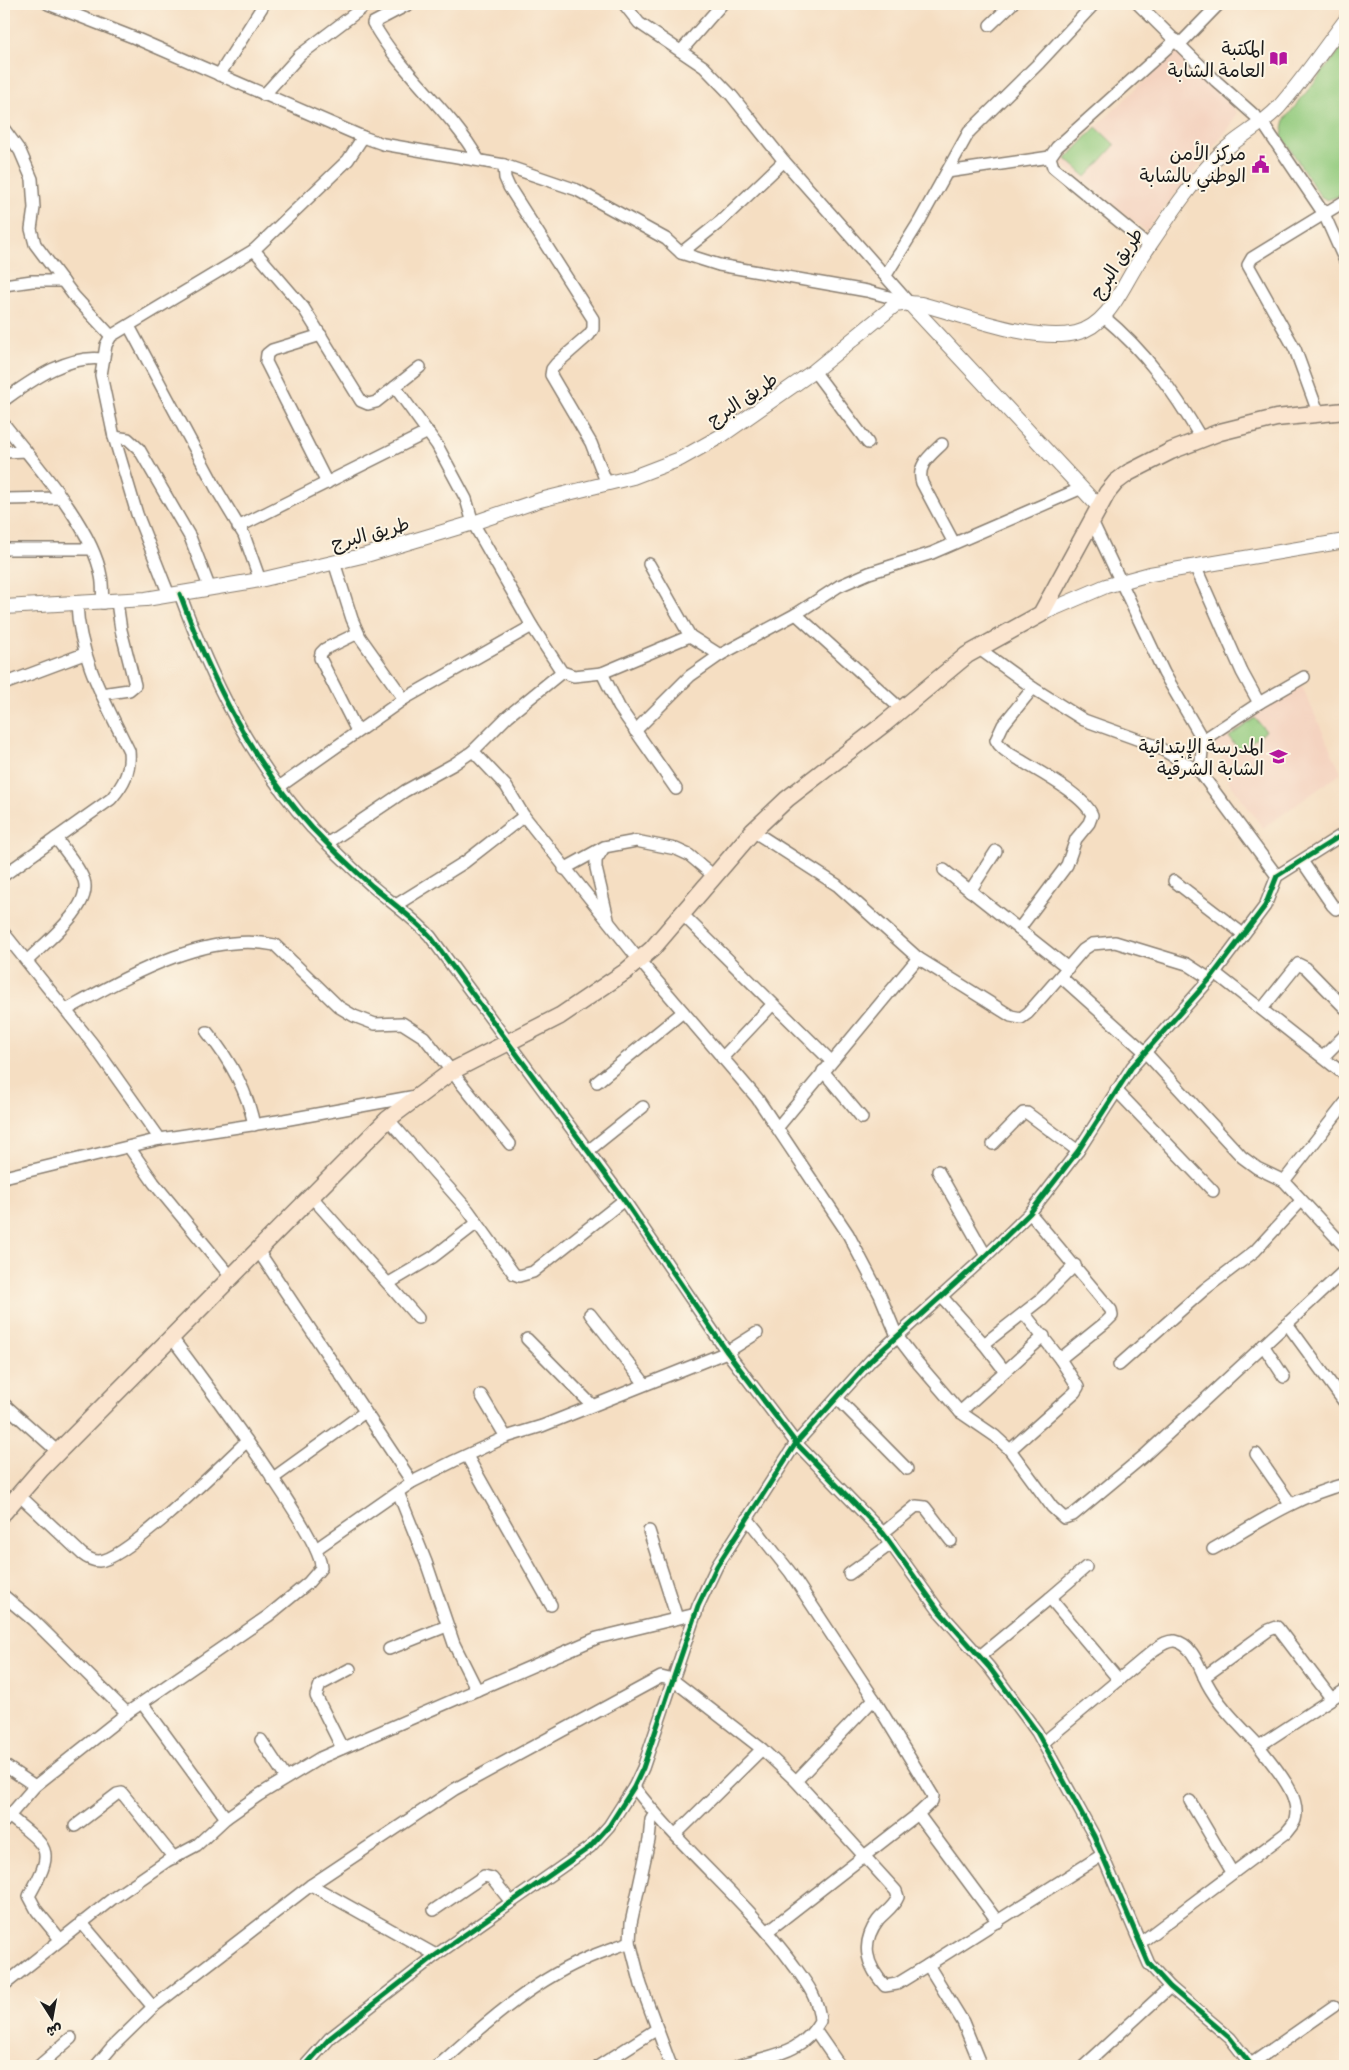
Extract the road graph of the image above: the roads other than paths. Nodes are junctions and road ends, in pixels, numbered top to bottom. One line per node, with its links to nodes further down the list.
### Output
1 (48, 4): 16 (street)
2 (264, 4): 16 (street)
3 (409, 4): 12 (street)
4 (624, 4): 15 (street)
5 (722, 4): 15 (street)
6 (1012, 4): 13 (street)
7 (1094, 4): 25 (street)
8 (1138, 4): 14 (street)
9 (1219, 4): 14 (street)
10 (361, 6): 12 (street); 17 (street)
11 (1345, 22): 18 (street, طريق البرج)
12 (373, 23): 22 (street)
13 (990, 24)
14 (1178, 42): 18 (street); 21 (street)
15 (681, 51): 23 (street)
16 (219, 75): 17 (street)
17 (264, 95): 20 (street)
18 (1262, 122): 27 (street); 28 (street, طريق البرج)
19 (4, 130): 33 (street)
20 (363, 137): 22 (street); 29 (street)
21 (1050, 157): 25 (street); 28 (street)
22 (478, 159): 24 (street)
23 (784, 161): 30 (street); 32 (street)
24 (504, 165): 30 (street); 56 (street)
25 (947, 172): 32 (street)
26 (1345, 200): 27 (street)
27 (1324, 214): 31 (street); 46 (street)
28 (1149, 246): 36 (street, طريق البرج)
29 (254, 250): 37 (street); 38 (street)
30 (681, 253): 35 (street)
31 (1345, 261)
32 (886, 275): 35 (street)
33 (62, 282): 34 (street); 39 (street)
34 (4, 285)
35 (909, 302): 36 (street, طريق البرج); 42 (street, طريق البرج); 57 (street)
36 (1104, 317): 50 (street)
37 (129, 326): 39 (street); 62 (street)
38 (321, 335): 43 (street); 55 (street)
39 (111, 336): 40 (street)
40 (103, 359): 44 (street); 49 (street)
41 (420, 367): 43 (street)
42 (814, 372): 51 (street); 56 (street, طريق البرج)
43 (395, 387): 48 (street)
44 (4, 400)
45 (1345, 411): 46 (main road)
46 (1318, 412): 50 (main road)
47 (4, 424): 54 (street)
48 (428, 432): 55 (street); 61 (street)
49 (114, 437): 72 (street); 73 (street)
50 (1201, 438): 60 (main road)
51 (868, 443)
52 (942, 444): 64 (street)
53 (4, 452): 54 (street)
54 (26, 452): 58 (street)
55 (327, 483): 62 (street)
56 (607, 484): 61 (street, طريق البرج)
57 (1082, 488): 60 (street); 64 (street)
58 (61, 498): 59 (street); 66 (street)
59 (4, 499)
60 (1095, 514): 71 (street); 78 (main road)
61 (474, 523): 67 (street, طريق البرج); 79 (street)
62 (238, 527): 70 (street)
63 (1345, 542): 69 (street)
64 (954, 543): 77 (street)
65 (4, 549): 66 (street)
66 (91, 549): 74 (street)
67 (334, 562): 70 (street, طريق البرج); 80 (street)
68 (649, 564): 81 (street)
69 (1195, 566): 71 (street); 92 (street)
70 (260, 580): 72 (street, طريق البرج)
71 (1120, 582): 78 (street); 96 (street)
72 (210, 589): 73 (street, طريق البرج)
73 (174, 595): 74 (street, طريق البرج); 99 (street)
74 (110, 602): 75 (street, طريق البرج); 90 (street)
75 (77, 604): 76 (street, طريق البرج); 83 (street)
76 (4, 607)
77 (796, 614): 84 (street); 93 (street)
78 (1041, 614): 82 (main road)
79 (532, 626): 85 (street); 91 (street)
80 (358, 633): 91 (street); 95 (street)
81 (690, 636): 84 (street); 86 (street)
82 (978, 648): 89 (street); 93 (main road)
83 (84, 654): 88 (street); 90 (street)
84 (720, 655): 94 (street)
85 (562, 672): 86 (street); 97 (street)
86 (602, 673): 94 (street)
87 (1304, 677): 92 (street)
88 (4, 684)
89 (1033, 688): 98 (street); 120 (street)
90 (101, 694): 104 (street)
91 (404, 699): 95 (street)
92 (1259, 703): 96 (street)
93 (902, 710): 102 (main road)
94 (635, 730): 100 (street)
95 (357, 731): 99 (street)
96 (1203, 740): 98 (street)
97 (473, 751): 101 (street); 105 (street)
98 (1200, 772): 113 (street)
99 (279, 787): 105 (street)
100 (676, 789)
101 (524, 816): 109 (street); 116 (street)
102 (753, 831): 112 (main road); 123 (street)
103 (1345, 833): 108 (street)
104 (56, 838): 111 (street); 125 (street)
105 (328, 843): 116 (street)
106 (604, 847): 109 (street); 112 (street); 119 (street)
107 (996, 851): 115 (street)
108 (1302, 861): 113 (street); 117 (street)
109 (564, 869): 119 (street)
110 (944, 870): 115 (street)
111 (4, 875)
112 (714, 876): 118 (main road)
113 (1277, 876): 121 (street)
114 (1174, 881): 121 (street)
115 (970, 891): 120 (street)
116 (396, 905): 135 (street)
117 (1345, 906)
118 (682, 914): 124 (main road); 128 (street)
119 (610, 924): 124 (street)
120 (1019, 930): 126 (street)
121 (1243, 934): 127 (street)
122 (5, 936): 125 (street)
123 (918, 958): 126 (street); 139 (street)
124 (639, 960): 132 (street); 135 (main road)
125 (26, 961): 131 (street)
126 (1064, 973): 127 (street); 136 (street)
127 (1212, 975): 130 (street); 136 (street)
128 (772, 1005): 138 (street); 139 (street)
129 (1345, 1008): 130 (street)
130 (1262, 1009): 137 (street)
131 (66, 1010): 140 (street); 152 (street)
132 (683, 1012): 138 (street); 143 (street)
133 (207, 1032): 150 (street)
134 (1345, 1035): 137 (street)
135 (508, 1042): 140 (main road); 156 (street)
136 (1144, 1052): 144 (street); 160 (street)
137 (1323, 1057): 142 (street)
138 (722, 1058): 151 (street)
139 (831, 1061): 141 (street)
140 (452, 1071): 145 (main road); 153 (street)
141 (823, 1071): 148 (street); 151 (street)
142 (1345, 1076)
143 (597, 1082)
144 (1116, 1090): 157 (street); 161 (street)
145 (418, 1095): 149 (main road); 150 (street)
146 (1345, 1103): 160 (street)
147 (643, 1107): 156 (street)
148 (862, 1118)
149 (388, 1119): 162 (main road); 166 (street)
150 (254, 1125): 152 (street)
151 (778, 1127): 180 (street)
152 (160, 1140): 155 (street)
153 (510, 1144)
154 (993, 1144): 157 (street)
155 (129, 1146): 159 (street); 172 (street)
156 (588, 1151): 163 (street)
157 (1078, 1151): 165 (street)
158 (938, 1171): 169 (street)
159 (4, 1177)
160 (1284, 1181): 164 (street)
161 (1213, 1191)
162 (311, 1196): 168 (main road); 173 (street)
163 (624, 1200): 166 (street); 186 (street)
164 (1301, 1201): 167 (street); 188 (street)
165 (1030, 1213): 169 (street); 170 (street)
166 (477, 1223): 173 (street)
167 (1345, 1247)
168 (259, 1252): 172 (main road); 197 (street)
169 (986, 1256): 174 (street)
170 (1075, 1265): 175 (street); 187 (street)
171 (1345, 1270): 178 (street)
172 (232, 1278): 182 (main road)
173 (389, 1283): 177 (street)
174 (940, 1296): 180 (street); 184 (street)
175 (1024, 1313): 181 (street); 184 (street)
176 (590, 1314): 191 (street)
177 (418, 1318)
178 (1288, 1325): 185 (street); 194 (street)
179 (757, 1333): 186 (street)
180 (897, 1336): 193 (street); 198 (street)
181 (1044, 1336): 187 (street); 189 (street)
182 (172, 1338): 200 (street); 203 (main road)
183 (527, 1339): 196 (street)
184 (984, 1344): 189 (street)
185 (1263, 1344): 190 (street); 202 (street)
186 (727, 1352): 191 (street); 201 (street)
187 (1060, 1359): 202 (street)
188 (1118, 1365)
189 (1004, 1370): 198 (street)
190 (1284, 1377)
191 (645, 1384): 196 (street)
192 (481, 1395): 199 (street)
193 (837, 1398): 201 (street); 206 (street)
194 (1345, 1403)
195 (4, 1404): 203 (street)
196 (592, 1405): 199 (street)
197 (365, 1412): 207 (street); 208 (street)
198 (960, 1412): 202 (street)
199 (506, 1437): 205 (street)
200 (247, 1441): 207 (street); 211 (street)
201 (796, 1443): 214 (street); 216 (street)
202 (1010, 1450)
203 (58, 1452): 211 (main road)
204 (1256, 1454): 212 (street)
205 (467, 1456): 208 (street); 225 (street)
206 (907, 1469)
207 (272, 1479): 219 (street)
208 (412, 1482): 210 (street)
209 (1345, 1484): 212 (street)
210 (398, 1492): 219 (street); 228 (street)
211 (19, 1495): 213 (main road)
212 (1290, 1504): 220 (street)
213 (4, 1512)
214 (748, 1518): 226 (street); 238 (street)
215 (649, 1531): 227 (street)
216 (883, 1533): 217 (street); 218 (street)
217 (951, 1541)
218 (891, 1544): 222 (street); 230 (street)
219 (316, 1549): 239 (street)
220 (1214, 1549)
221 (1086, 1566): 224 (street)
222 (849, 1574)
223 (4, 1596): 240 (street)
224 (1050, 1598): 230 (street); 234 (street)
225 (551, 1605)
226 (696, 1614): 227 (street); 233 (street)
227 (677, 1618): 235 (street)
228 (448, 1626): 229 (street); 235 (street)
229 (389, 1649)
230 (980, 1656): 242 (street)
231 (350, 1669): 244 (street)
232 (1204, 1677): 234 (street); 237 (street); 243 (street)
233 (673, 1680): 245 (street); 250 (street); 262 (street)
234 (1119, 1680): 242 (street)
235 (476, 1690): 244 (street)
236 (1345, 1690): 237 (street)
237 (1331, 1698): 243 (street)
238 (874, 1699): 248 (street); 253 (street)
239 (142, 1703): 240 (street); 254 (street)
240 (127, 1713): 249 (street)
241 (262, 1740): 247 (street)
242 (1043, 1743): 259 (street)
243 (1259, 1746): 261 (street)
244 (342, 1748): 247 (street)
245 (762, 1749): 248 (street); 257 (street)
246 (4, 1764): 249 (street)
247 (286, 1778): 254 (street)
248 (796, 1781): 258 (street)
249 (35, 1786): 255 (street)
250 (634, 1787): 252 (street); 263 (street)
251 (1190, 1800): 261 (street)
252 (655, 1813): 257 (street); 269 (street)
253 (918, 1814): 258 (street); 266 (street)
254 (226, 1818): 260 (street)
255 (6, 1819): 268 (street)
256 (75, 1826): 260 (street)
257 (676, 1834): 267 (street)
258 (864, 1855): 267 (street); 272 (street)
259 (1102, 1855): 266 (street); 270 (street)
260 (174, 1858): 265 (street)
261 (1232, 1872): 270 (street)
262 (311, 1885): 271 (street); 276 (street)
263 (511, 1902): 264 (street); 271 (street)
264 (434, 1910)
265 (81, 1922): 268 (street); 276 (street)
266 (998, 1922): 272 (street)
267 (768, 1930): 278 (street)
268 (60, 1940): 273 (street)
269 (630, 1942): 277 (street); 284 (street)
270 (1140, 1943): 274 (street)
271 (436, 1955): 283 (street)
272 (928, 1965): 289 (street)
273 (4, 1985)
274 (1170, 1987): 280 (street); 290 (street)
275 (1334, 2006): 280 (street)
276 (153, 2007): 282 (street)
277 (657, 2029): 285 (street); 286 (street)
278 (815, 2030): 287 (street); 288 (street)
279 (71, 2038): 281 (street)
280 (1252, 2065)
281 (39, 2066)
282 (96, 2066)
283 (305, 2066)
284 (438, 2066)
285 (599, 2066)
286 (671, 2066)
287 (737, 2066)
288 (840, 2066)
289 (981, 2066)
290 (1084, 2066)

